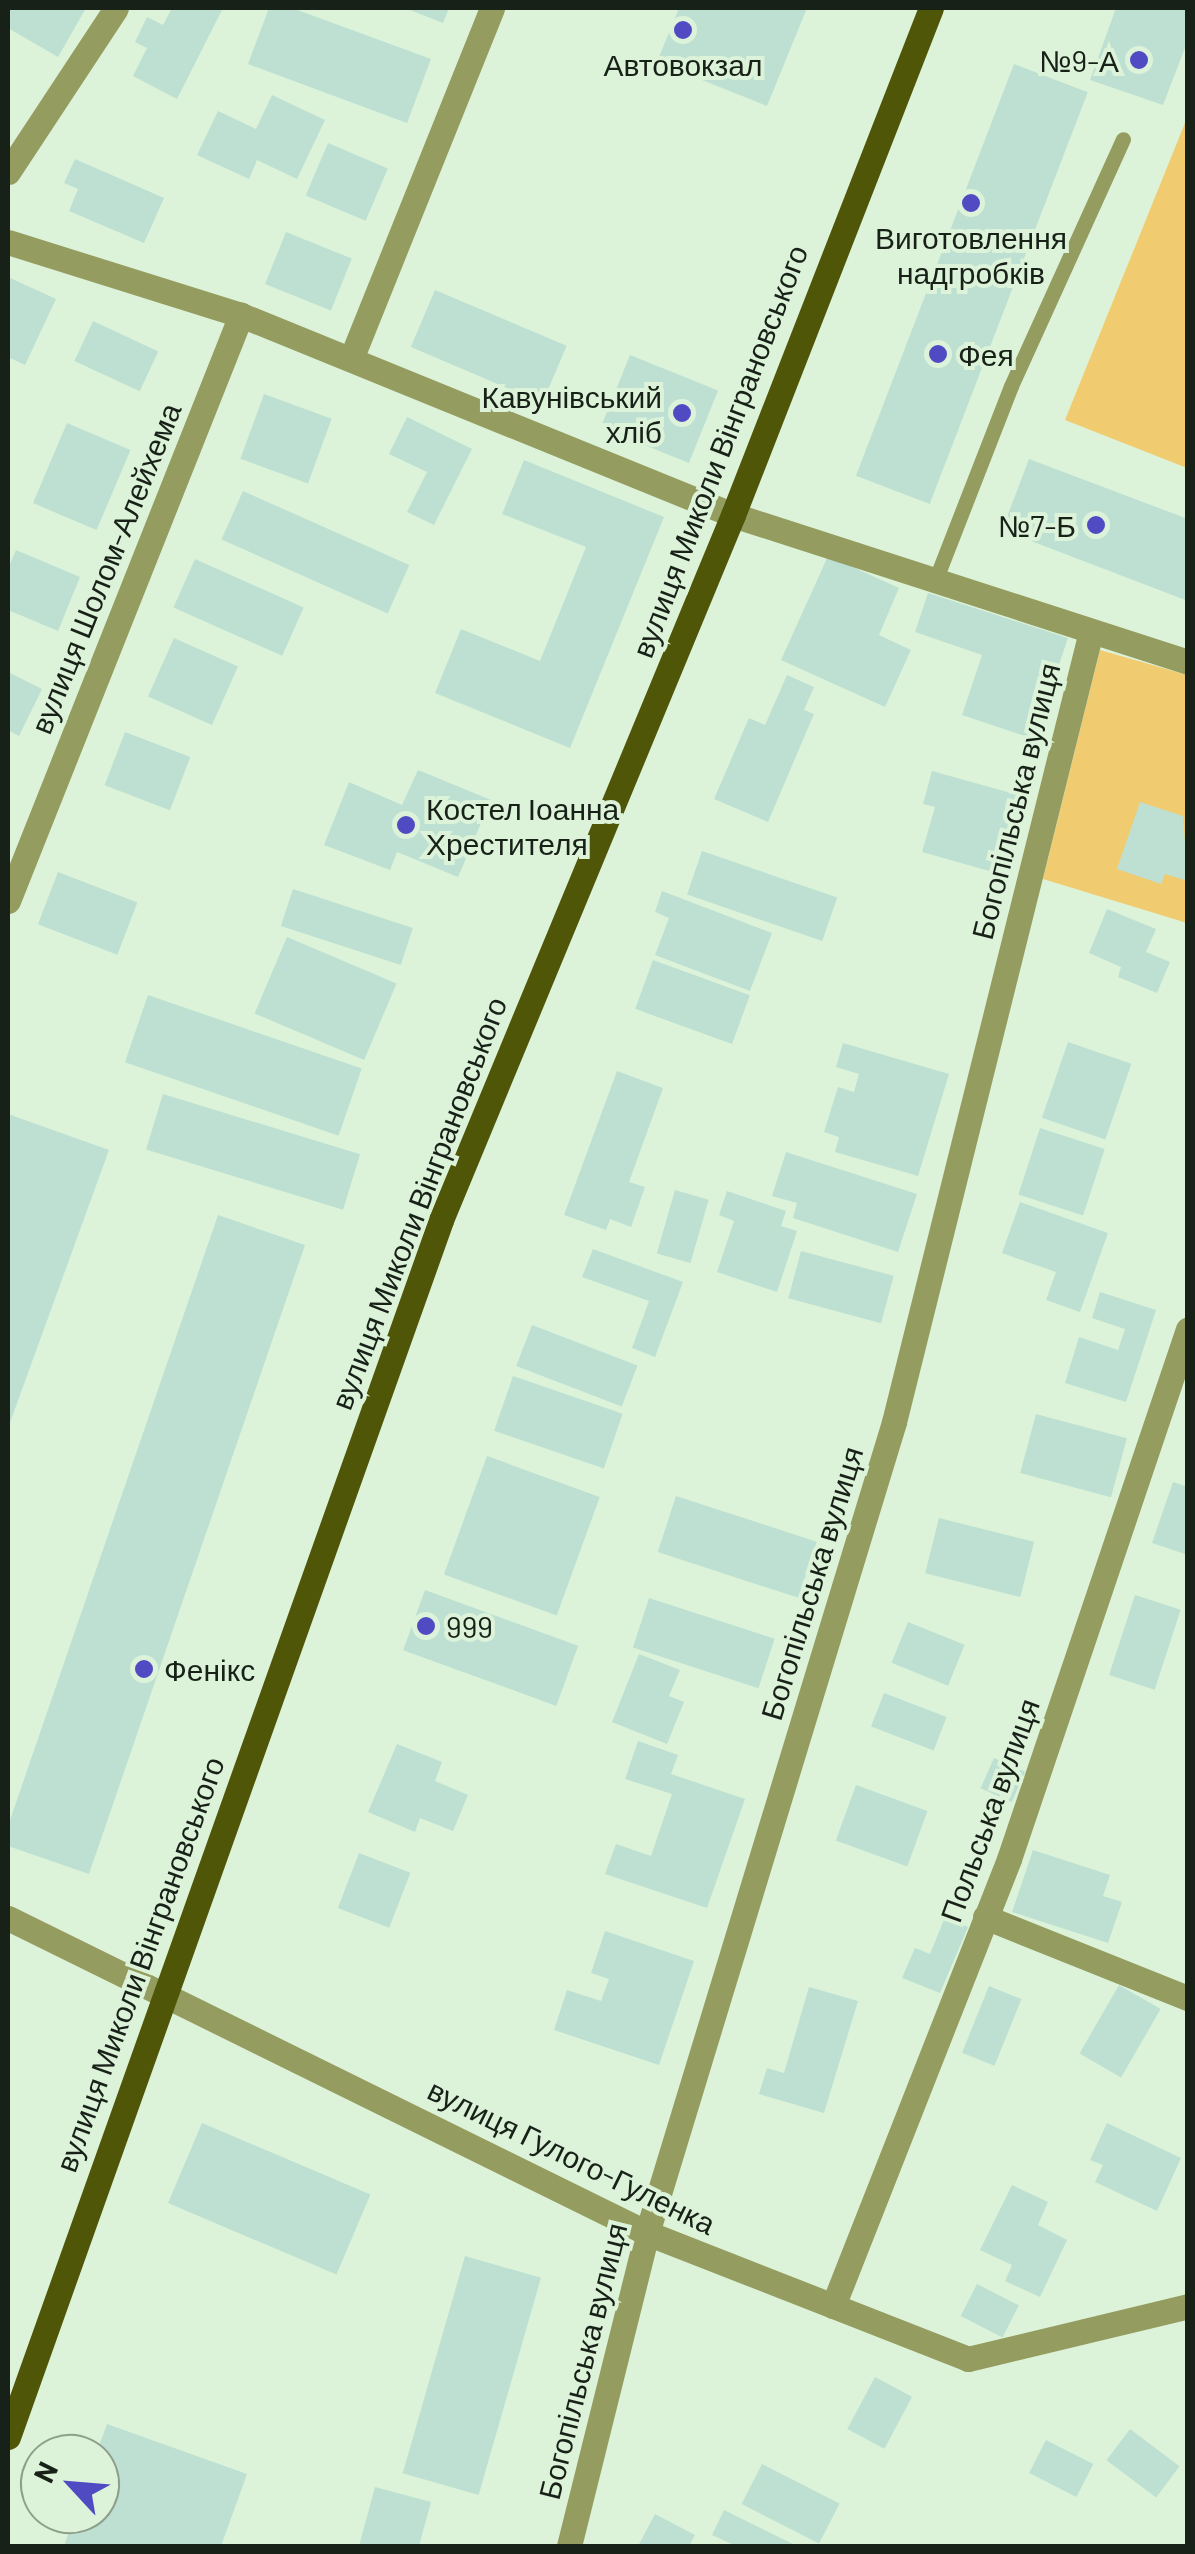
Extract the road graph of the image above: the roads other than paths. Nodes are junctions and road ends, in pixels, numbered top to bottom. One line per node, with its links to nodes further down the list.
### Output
1 (116, 8): 5 (street)
2 (492, 8): 8 (street)
3 (930, 8): 9 (main road, вулиця Миколи Вінграновського)
4 (1123, 140): 10 (lane)
5 (8, 172)
6 (8, 242): 7 (street)
7 (242, 315): 8 (street); 13 (street, вулиця Шолом-Алейхема)
8 (351, 358): 9 (street)
9 (733, 515): 10 (street); 17 (main road, вулиця Миколи Вінграновського)
10 (935, 581): 11 (street)
11 (1091, 632): 12 (street); 19 (street, Богопільська вулиця)
12 (1188, 662)
13 (8, 901)
14 (1188, 1329): 16 (street, Польська вулиця)
15 (8, 1918): 17 (street, вулиця Гулого-Гуленка)
16 (986, 1918): 18 (street); 20 (street, Польська вулиця)
17 (162, 1990): 19 (street, вулиця Гулого-Гуленка); 22 (main road, вулиця Миколи Вінграновського)
18 (1188, 1998)
19 (647, 2233): 20 (street, вулиця Гулого-Гуленка); 23 (street, Богопільська вулиця)
20 (833, 2306): 21 (street, вулиця Гулого-Гуленка)
21 (1188, 2306)
22 (8, 2438)
23 (570, 2546)

